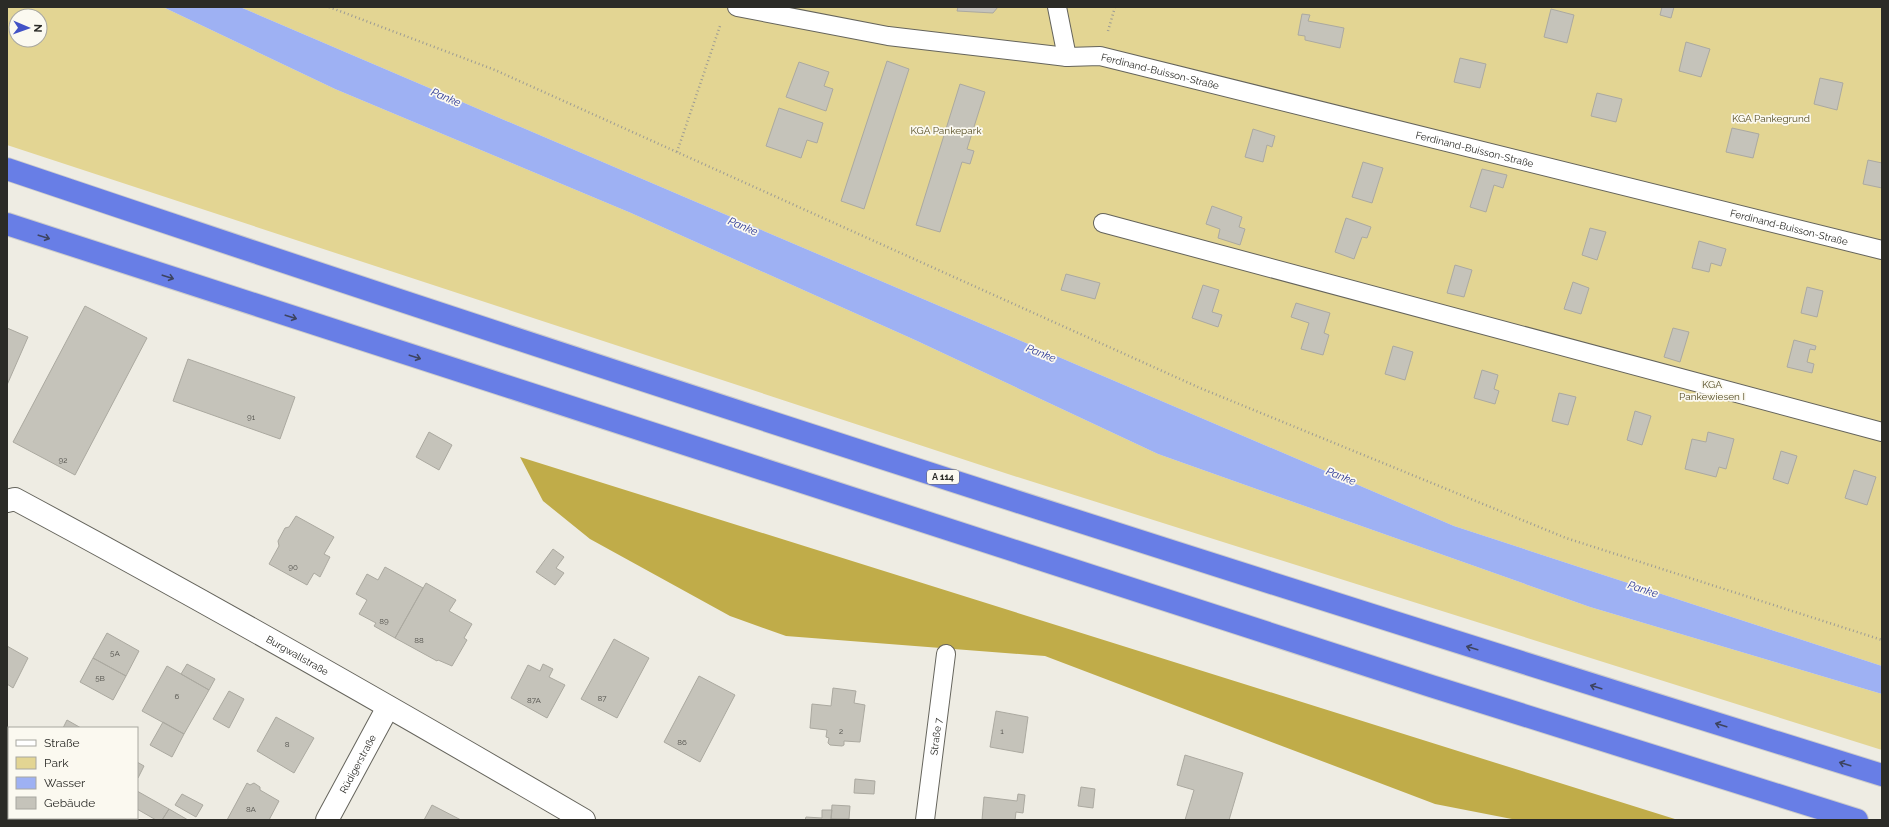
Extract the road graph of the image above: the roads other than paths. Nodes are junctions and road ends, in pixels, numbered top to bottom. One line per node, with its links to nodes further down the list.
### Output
1 (737, 7): 3 (lane, Ferdinand-Buisson-Straße)
2 (1057, 7): 3 (lane)
3 (1067, 57): 7 (lane, Ferdinand-Buisson-Straße)
4 (7, 169): 12 (highway, A 114, one-way to 4)
5 (1103, 223): 8 (lane)
6 (7, 224): 16 (highway, one-way to 16)
7 (1882, 250)
8 (1882, 432)
9 (7, 501): 11 (street, Burgwallstraße)
10 (946, 654): 15 (lane, Straße 7)
11 (388, 707): 13 (street, Rüdigerstraße); 14 (street, Burgwallstraße)
12 (1882, 775)
13 (327, 820)
14 (584, 820)
15 (925, 820)
16 (1857, 820)

